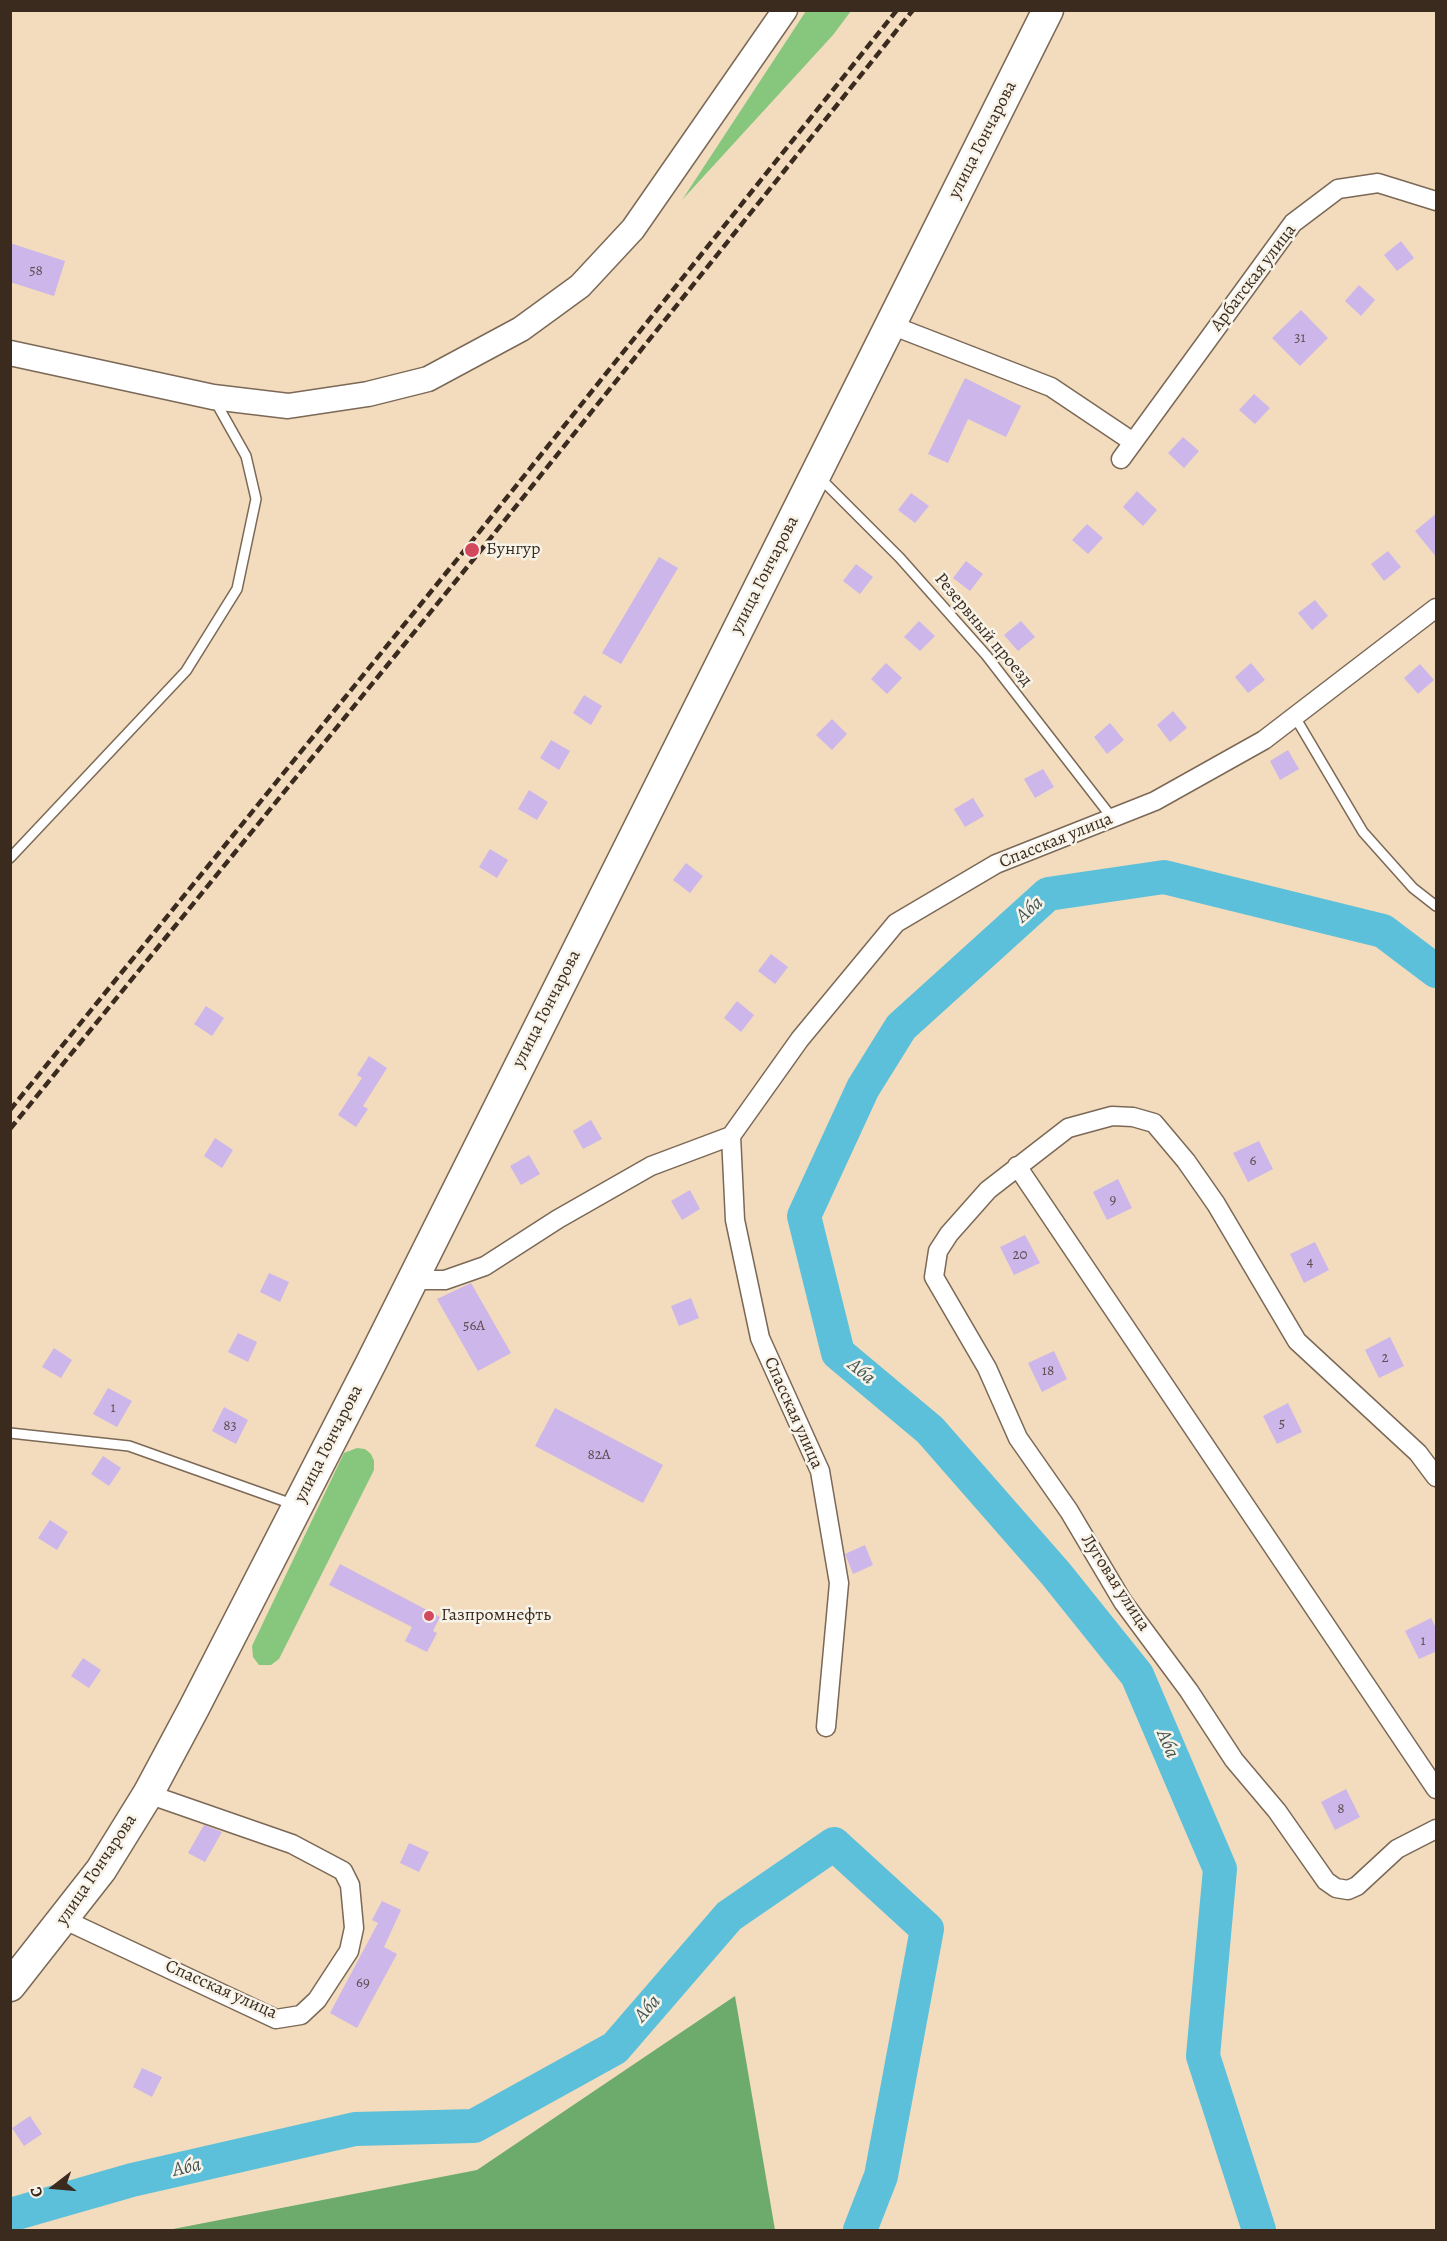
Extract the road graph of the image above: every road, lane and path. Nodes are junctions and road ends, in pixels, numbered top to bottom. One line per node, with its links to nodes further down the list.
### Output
1 (785, 10): 6 (street)
2 (1048, 10): 4 (main road, улица Гончарова)
3 (1437, 201): 7 (street, Арбатская улица)
4 (891, 325): 7 (street); 9 (main road, улица Гончарова)
5 (10, 353): 6 (street)
6 (213, 397): 13 (lane)
7 (1134, 442): 8 (street, Арбатская улица)
8 (1121, 459)
9 (816, 474): 12 (lane, Резервный проезд); 17 (main road, улица Гончарова)
10 (1437, 608): 11 (street, Спасская улица)
11 (1295, 717): 12 (street, Спасская улица); 14 (lane)
12 (1113, 819): 15 (street, Спасская улица)
13 (10, 858)
14 (1437, 906)
15 (731, 1136): 17 (street); 21 (street, Спасская улица)
16 (1017, 1166): 19 (street, Луговая улица); 22 (street); 24 (street, Луговая улица)
17 (412, 1280): 20 (main road, улица Гончарова)
18 (10, 1433): 20 (lane)
19 (1437, 1477)
20 (297, 1506): 23 (main road, улица Гончарова)
21 (826, 1727)
22 (1437, 1789)
23 (148, 1794): 25 (main road, улица Гончарова); 25 (street, Спасская улица)
24 (1437, 1829)
25 (64, 1920): 26 (main road, улица Гончарова)
26 (10, 1986)

